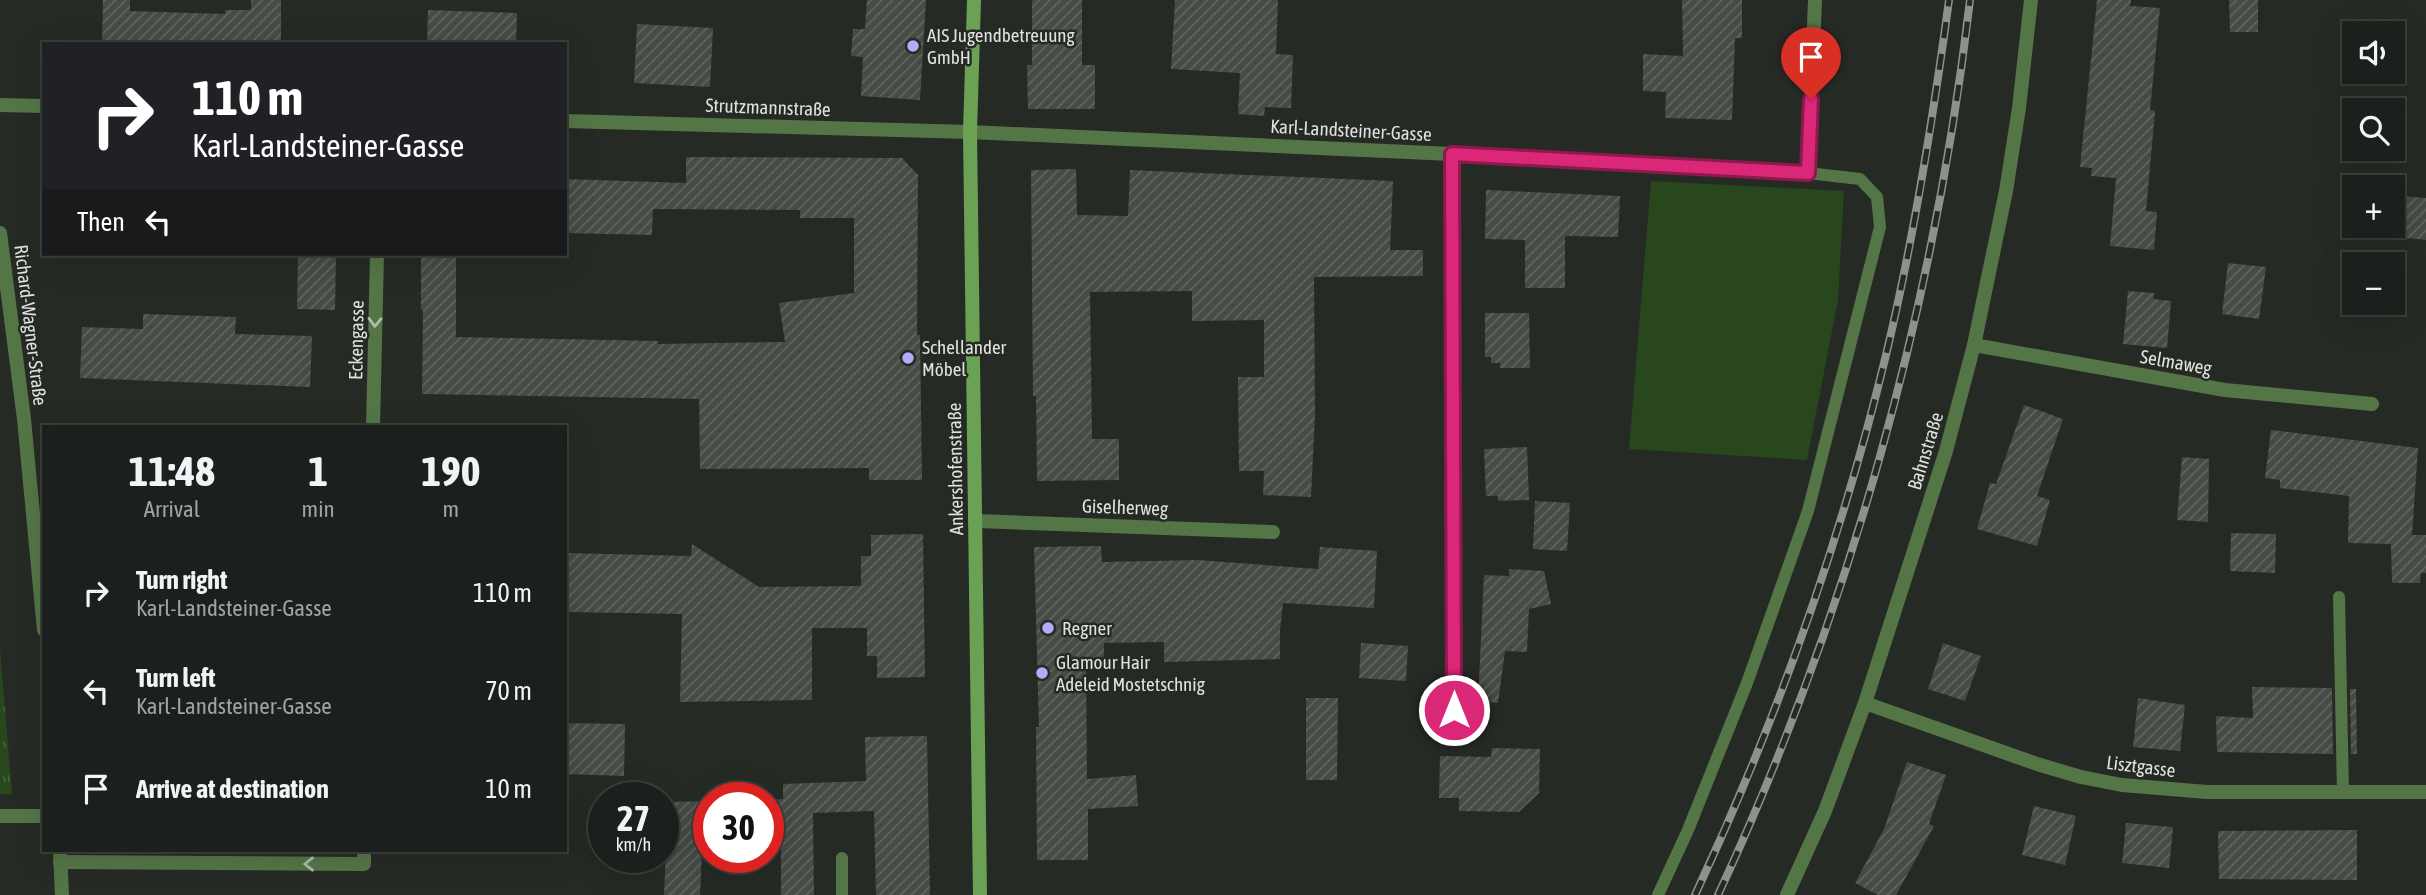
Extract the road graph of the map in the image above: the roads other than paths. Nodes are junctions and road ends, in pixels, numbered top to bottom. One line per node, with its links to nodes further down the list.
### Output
1 (974, 0): 7 (street, Ankershofenstraße)
2 (1815, 0): 9 (street)
3 (2031, 0): 12 (street, Bahnstraße)
4 (0, 105): 5 (street)
5 (42, 106)
6 (567, 121): 7 (street, Strutzmannstraße)
7 (970, 132): 8 (street, Karl-Landsteiner-Gasse); 15 (street, Ankershofenstraße)
8 (1452, 154): 9 (street, Karl-Landsteiner-Gasse); 20 (street)
9 (1808, 173): 31 (lane)
10 (0, 233): 18 (street, Richard-Wagner-Straße)
11 (377, 256): 14 (street, Eckengasse, one-way to 14)
12 (1974, 345): 13 (street, Selmaweg); 19 (street, Bahnstraße)
13 (2372, 404)
14 (373, 425)
15 (975, 520): 16 (street, Giselherweg); 30 (street, Ankershofenstraße)
16 (1273, 531)
17 (2339, 597): 22 (lane)
18 (42, 610)
19 (1865, 703): 22 (street, Lisztgasse); 32 (street, Bahnstraße)
20 (1454, 710)
21 (2426, 792): 22 (street, Lisztgasse)
22 (2343, 793)
23 (0, 816): 24 (street)
24 (42, 816)
25 (365, 852): 26 (street, one-way to 26)
26 (60, 856): 28 (street)
27 (842, 858): 29 (lane)
28 (62, 895)
29 (842, 895)
30 (980, 895)
31 (1658, 895)
32 (1787, 895)

